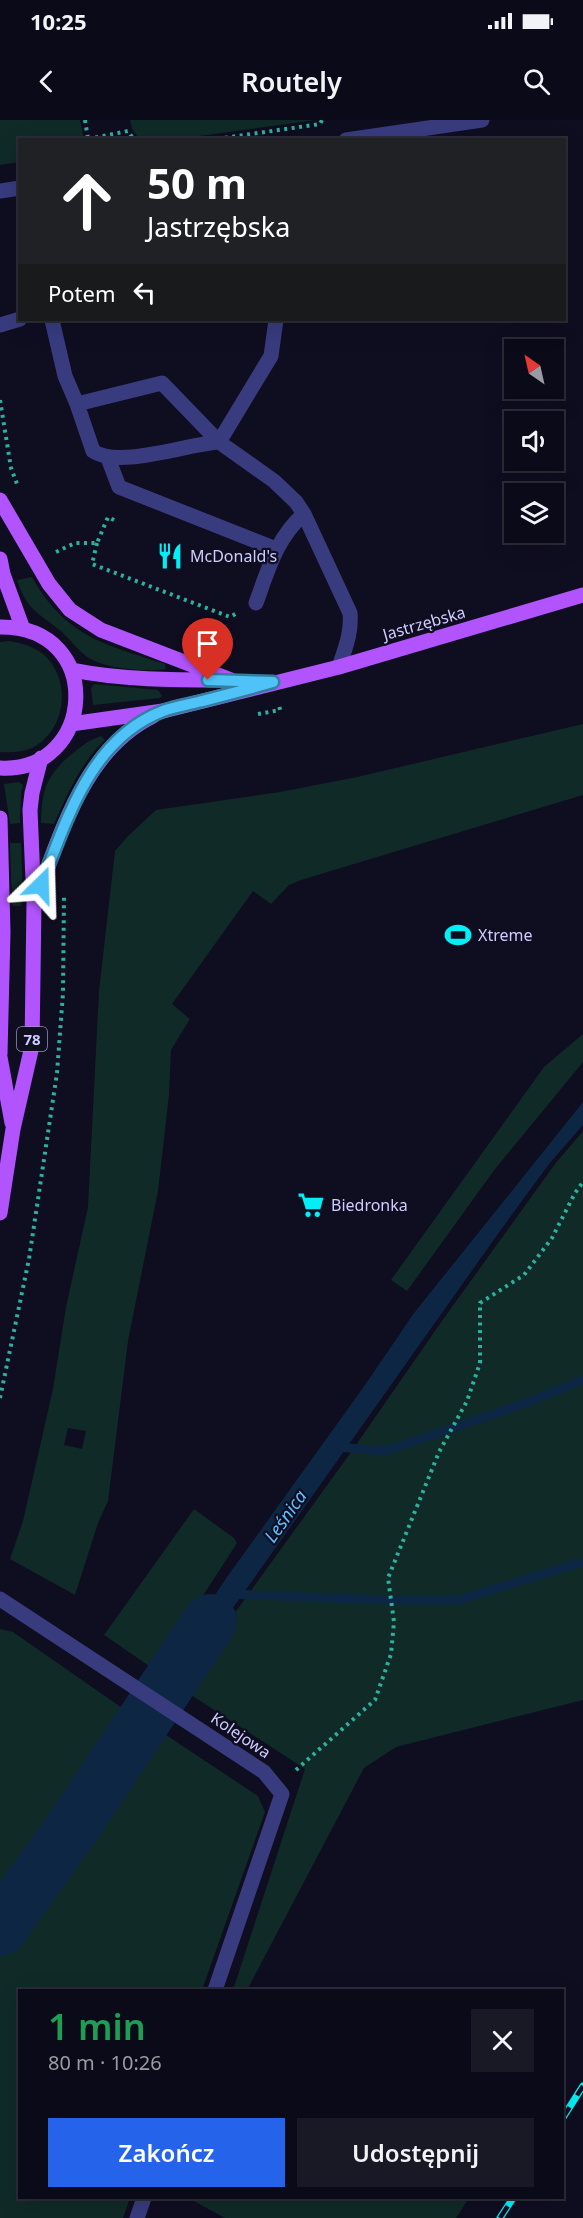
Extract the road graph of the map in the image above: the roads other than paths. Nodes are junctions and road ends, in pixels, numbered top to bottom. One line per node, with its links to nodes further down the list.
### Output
1 (482, 120): 2 (street)
2 (360, 138)
3 (18, 188): 4 (street)
4 (0, 190)
5 (18, 320): 8 (street)
6 (52, 321): 9 (street)
7 (276, 321): 10 (street)
8 (0, 326)
9 (77, 404): 10 (street); 11 (street)
10 (219, 442): 11 (street); 13 (street)
11 (108, 458): 14 (street)
12 (0, 500): 22 (main road)
13 (304, 514): 14 (street); 20 (street)
14 (276, 549): 17 (street)
15 (0, 559): 19 (main road)
16 (583, 595): 20 (main road, Jastrzębska)
17 (256, 603)
18 (0, 627): 19 (main road)
19 (23, 629): 21 (main road)
20 (339, 667): 23 (main road, Jastrzębska)
21 (72, 670): 22 (main road, Jastrzębska); 25 (main road)
22 (231, 680): 23 (main road, Jastrzębska)
23 (273, 682): 24 (main road, Jastrzębska)
24 (163, 711): 25 (main road, Jastrzębska); 30 (main road)
25 (71, 724): 26 (main road)
26 (41, 758): 27 (main road); 30 (main road, 78)
27 (0, 768)
28 (0, 818): 29 (main road, 78)
29 (1, 870): 31 (main road, 78)
30 (34, 903): 32 (main road, 78)
31 (0, 1056): 32 (main road, 78)
32 (13, 1129): 33 (main road, 78)
33 (0, 1213)
34 (0, 1599): 35 (street, Kolejowa)
35 (215, 1989)
36 (144, 2199): 37 (street)
37 (137, 2218)

